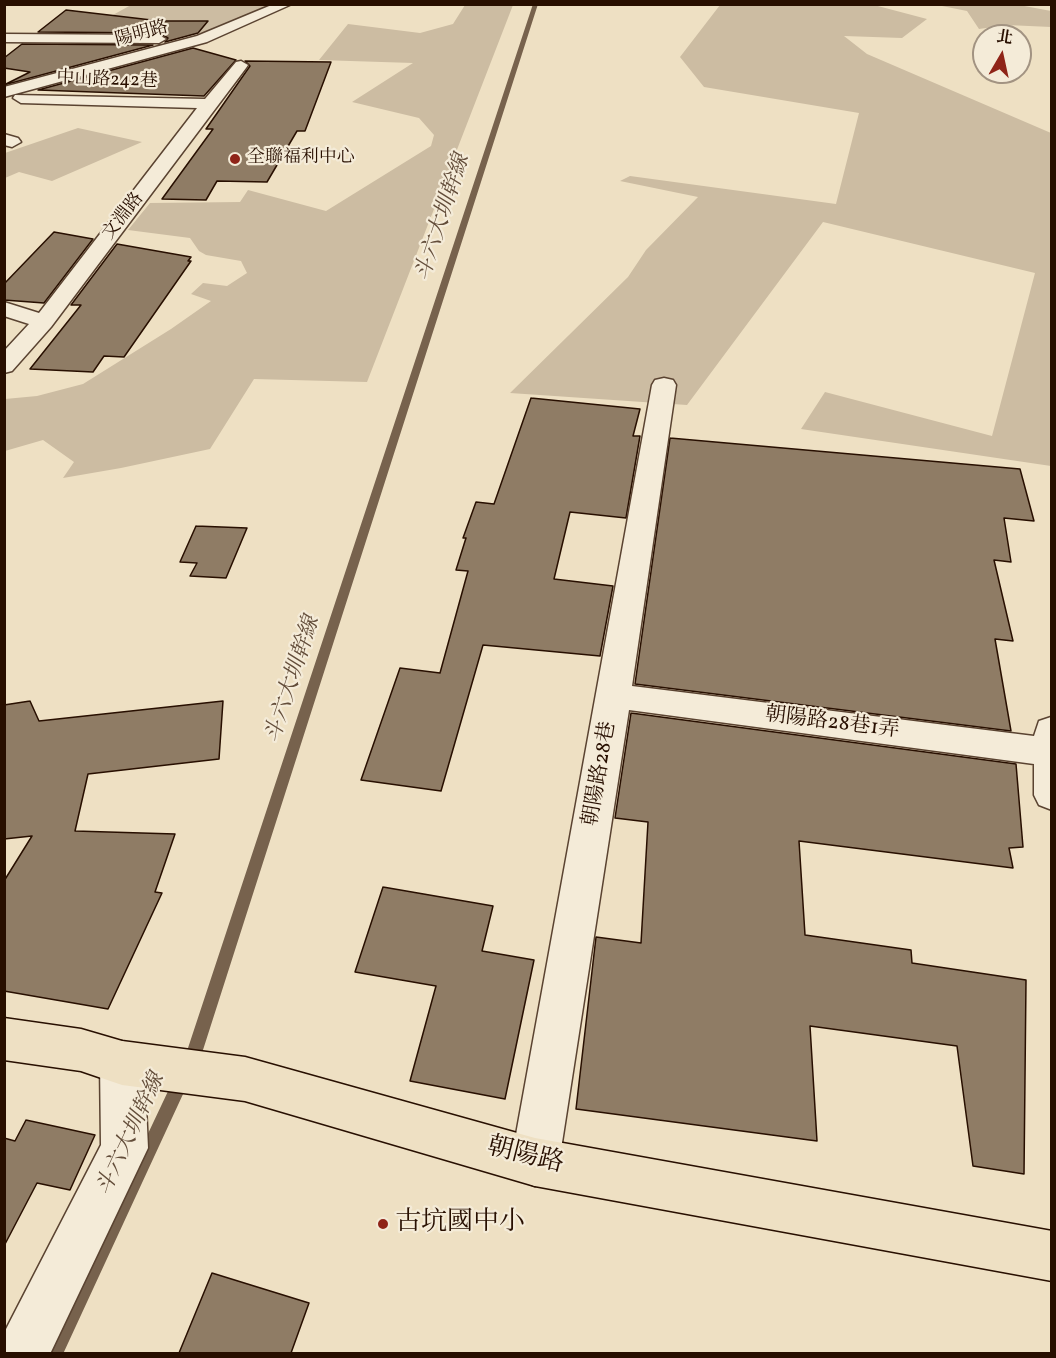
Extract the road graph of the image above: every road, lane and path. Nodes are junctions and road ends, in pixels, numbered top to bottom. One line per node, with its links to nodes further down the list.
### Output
1 (286, 4): 3 (street, 陽明路)
2 (4, 39): 3 (street)
3 (202, 39): 4 (street); 6 (street, 陽明路)
4 (239, 39)
5 (241, 65): 8 (street, 文淵路)
6 (4, 92)
7 (4, 98): 8 (street, 中山路242巷)
8 (208, 104): 10 (street, 文淵路)
9 (4, 308): 10 (street)
10 (44, 321): 11 (street, 文淵路)
11 (4, 366)
12 (664, 386): 13 (street, 朝陽路28巷)
13 (614, 696): 14 (street, 朝陽路28巷1弄); 18 (street, 朝陽路28巷)
14 (1051, 740): 15 (street)
15 (1052, 795)
16 (4, 1039): 17 (main road, 朝陽路)
17 (122, 1063): 18 (main road, 朝陽路); 20 (street)
18 (535, 1162): 19 (main road, 朝陽路)
19 (1052, 1256)
20 (22, 1353)

